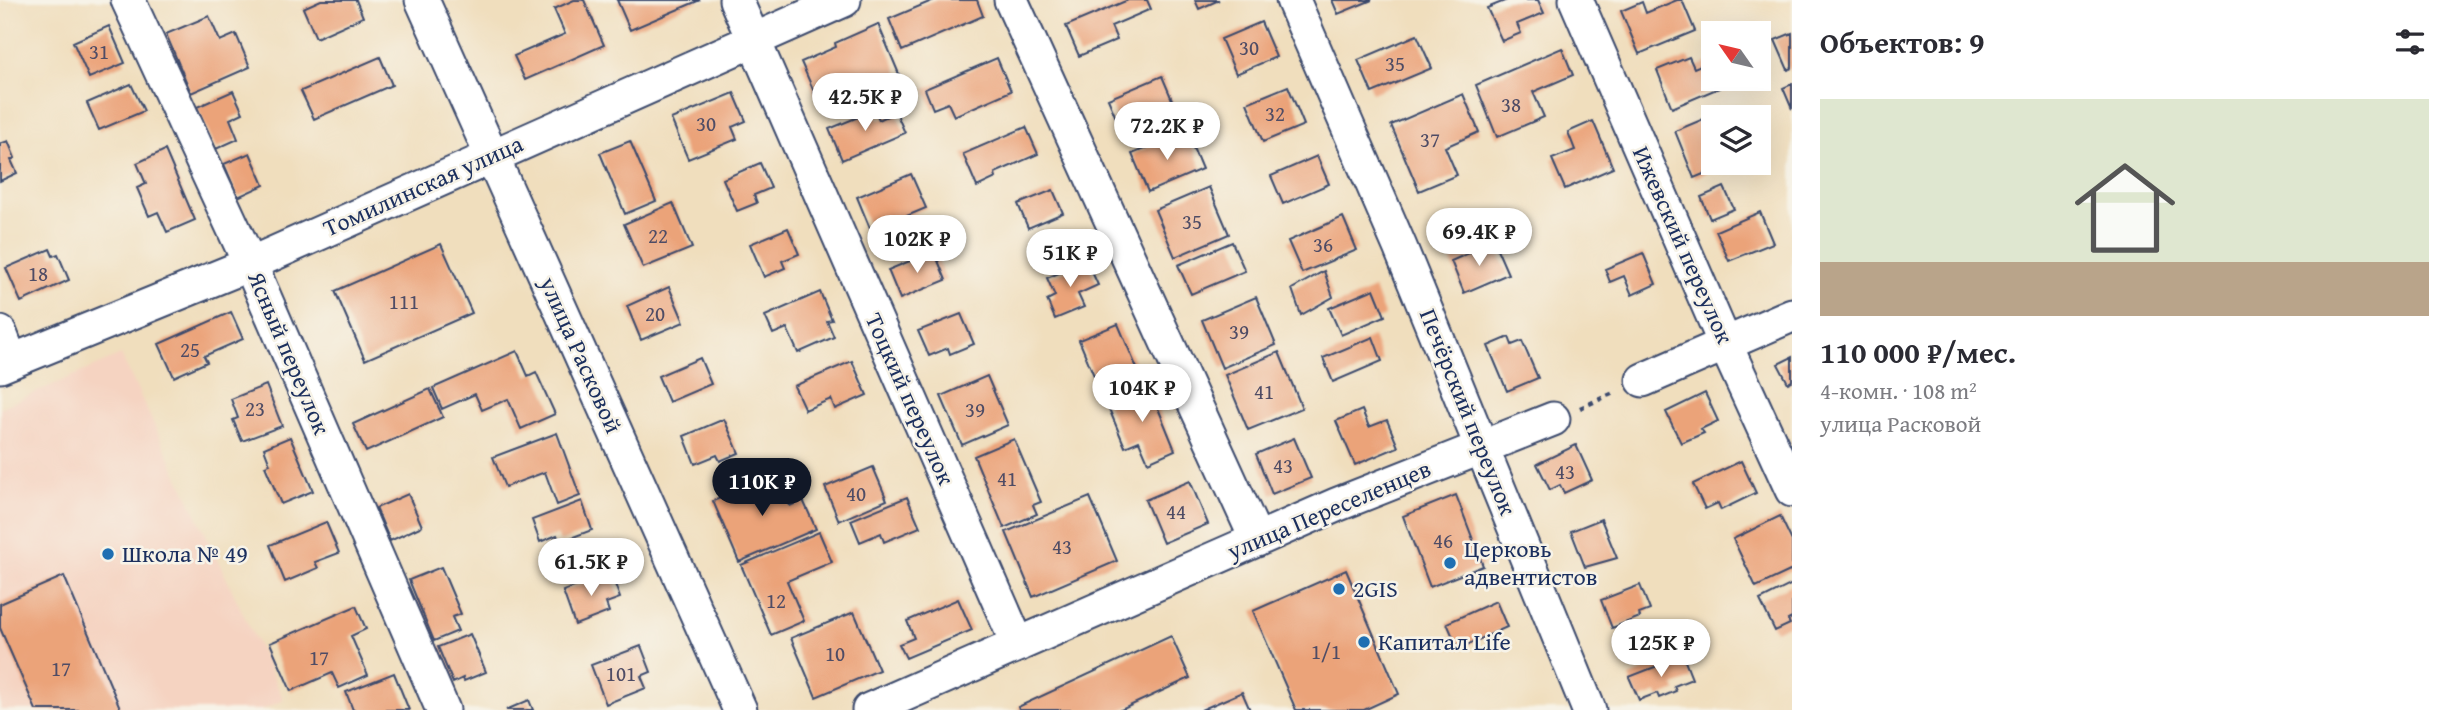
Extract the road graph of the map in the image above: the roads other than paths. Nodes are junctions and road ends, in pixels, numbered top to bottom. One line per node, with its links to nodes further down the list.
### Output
1 (128, 0): 10 (street, Ясный переулок)
2 (422, 0): 9 (street, улица Расковой)
3 (736, 0): 8 (street, Тоцкий переулок)
4 (844, 0): 8 (street, Томилинская улица)
5 (1012, 0): 18 (street)
6 (1293, 0): 16 (street, Печёрский переулок)
7 (1576, 0): 12 (street, Ижевский переулок)
8 (753, 40): 9 (street, Томилинская улица); 19 (street, Тоцкий переулок)
9 (492, 156): 10 (street, Томилинская улица); 21 (street, улица Расковой)
10 (250, 264): 13 (street, Томилинская улица); 20 (street, Ясный переулок)
11 (1792, 315): 12 (street)
12 (1726, 345): 14 (street); 17 (street, Ижевский переулок)
13 (4, 353)
14 (1643, 380)
15 (1553, 419): 16 (street, улица Переселенцев)
16 (1482, 446): 18 (street, улица Переселенцев); 23 (street, Печёрский переулок)
17 (1792, 490)
18 (1257, 540): 19 (street, улица Переселенцев)
19 (1018, 645): 22 (street, улица Переселенцев)
20 (443, 710)
21 (740, 710)
22 (869, 710)
23 (1589, 710)

